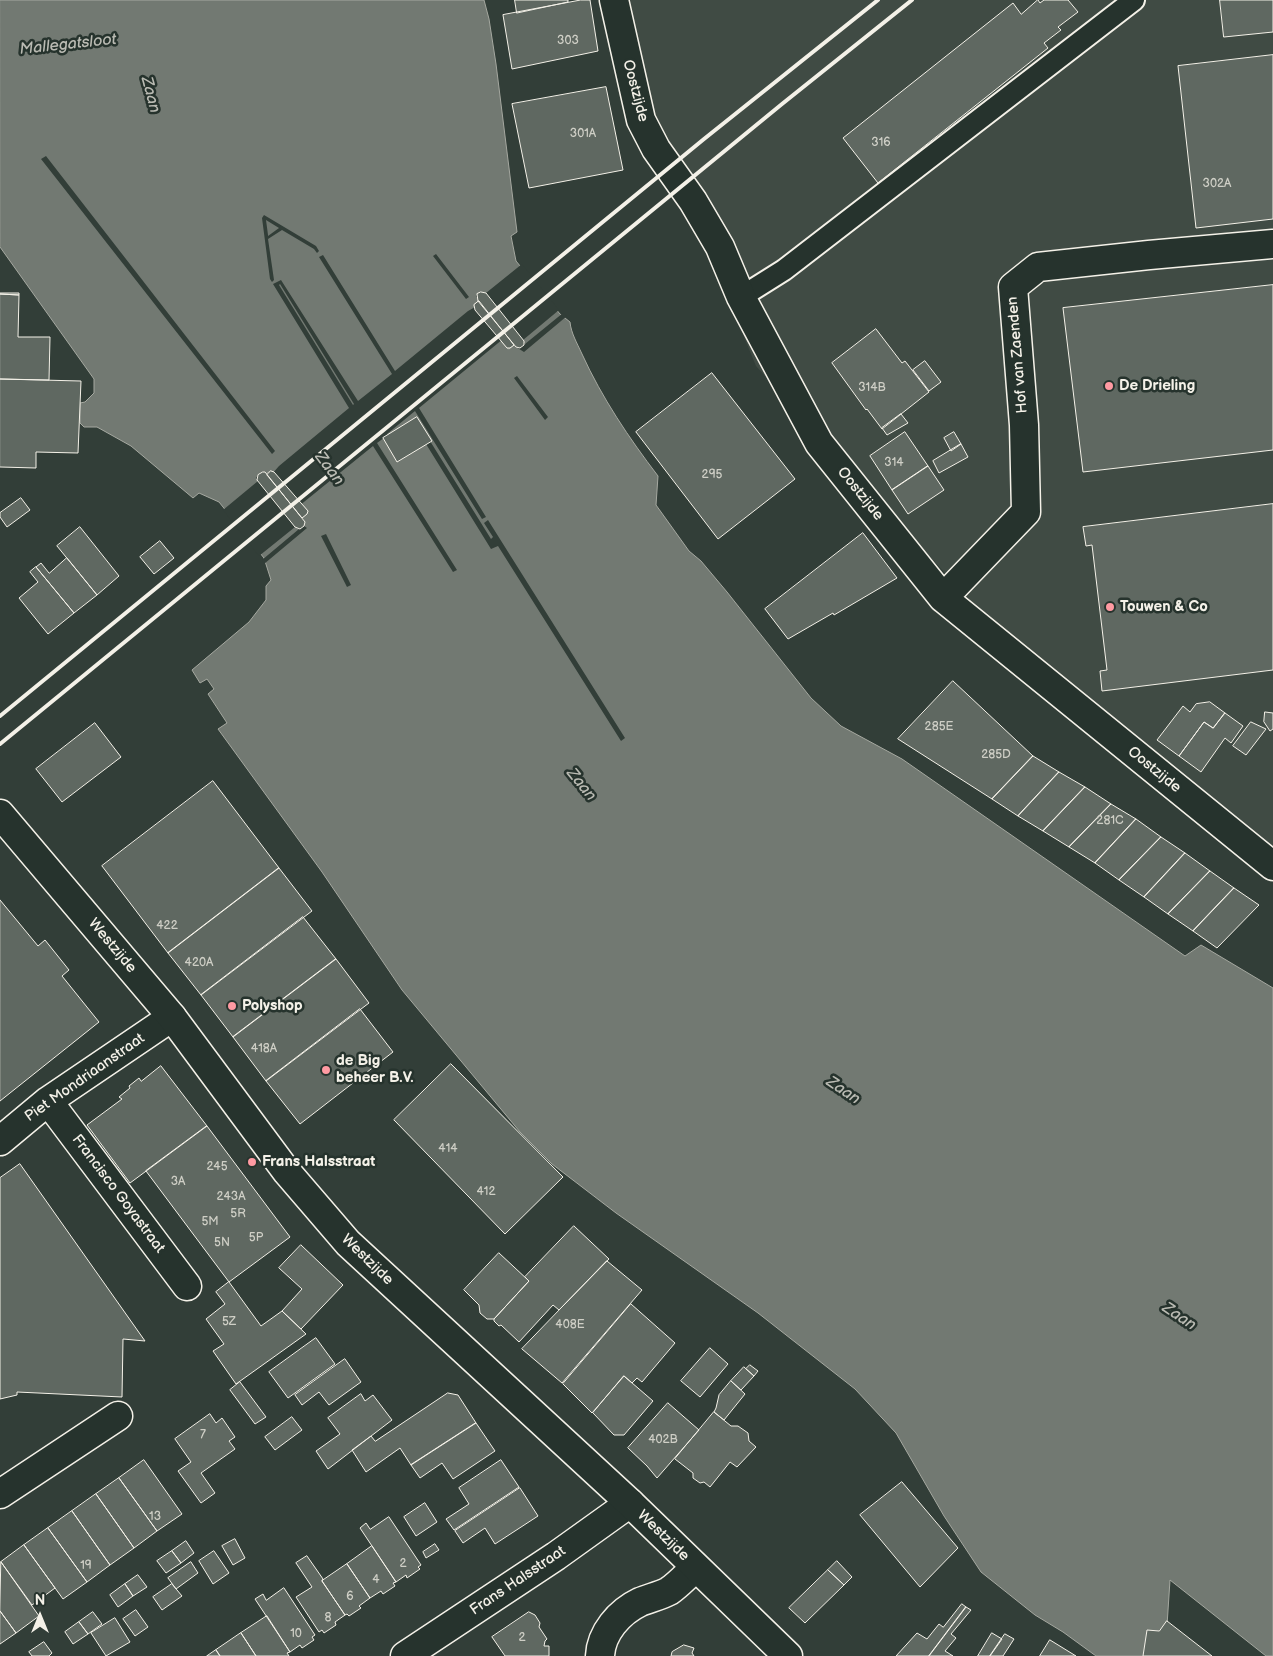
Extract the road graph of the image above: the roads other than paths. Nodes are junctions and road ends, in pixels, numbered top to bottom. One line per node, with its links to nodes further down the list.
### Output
1 (614, 0): 4 (street, Oostzijde)
2 (1134, 0): 4 (lane)
3 (1273, 244): 5 (street, Hof van Zaenden)
4 (741, 297): 5 (street, Oostzijde)
5 (943, 598): 7 (street, Oostzijde)
6 (0, 814): 8 (street, Westzijde)
7 (1273, 866)
8 (172, 1017): 9 (street, Piet Mondriaanstraat); 14 (street, Westzijde)
9 (48, 1101): 10 (street, Piet Mondriaanstraat); 11 (street, Francisco Goyastraat)
10 (0, 1141)
11 (187, 1286)
12 (118, 1416): 13 (street)
13 (0, 1494)
14 (630, 1503): 15 (street, Westzijde); 16 (street, Frans Halsstraat)
15 (695, 1568): 17 (street); 18 (street, Westzijde)
16 (405, 1656)
17 (600, 1656)
18 (788, 1656)

